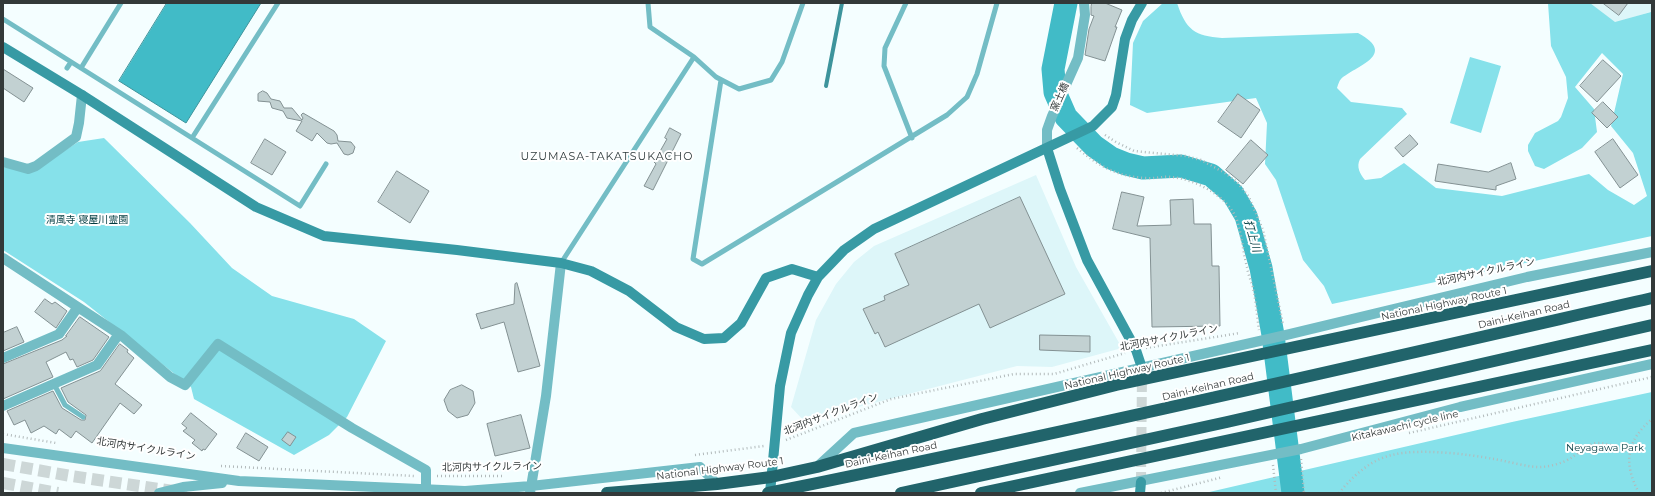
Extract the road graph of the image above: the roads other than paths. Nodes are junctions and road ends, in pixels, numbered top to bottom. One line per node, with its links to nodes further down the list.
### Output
1 (120, 3): 14 (lane)
2 (278, 3): 17 (lane)
3 (648, 3): 11 (lane)
4 (803, 3): 15 (lane)
5 (906, 3): 18 (lane)
6 (997, 3): 18 (lane)
7 (1084, 3): 19 (street, 窯土橋)
8 (1142, 3): 19 (street)
9 (3, 19): 12 (lane)
10 (3, 47): 16 (street)
11 (694, 57): 15 (lane); 24 (lane)
12 (71, 62): 13 (lane); 14 (lane)
13 (67, 68)
14 (81, 68): 17 (lane)
15 (721, 80): 18 (lane)
16 (82, 95): 20 (street); 24 (street)
17 (192, 138): 21 (lane)
18 (912, 138)
19 (1047, 148): 26 (street); 34 (street)
20 (3, 162)
21 (326, 164)
22 (1652, 252): 34 (street)
23 (3, 258): 28 (street)
24 (561, 263): 26 (street); 44 (street)
25 (1652, 271): 39 (highway, National Highway Route 1)
26 (818, 277): 40 (street)
27 (1652, 298): 48 (highway, Daini-Keihan Road)
28 (78, 307): 30 (street); 32 (street)
29 (1652, 325): 49 (highway)
30 (119, 334): 35 (street); 45 (street)
31 (1652, 350): 50 (highway)
32 (3, 358)
33 (1652, 364): 42 (street)
34 (1142, 368): 39 (street)
35 (54, 384): 36 (street); 37 (lane)
36 (3, 406)
37 (83, 417)
38 (3, 448): 41 (street)
39 (817, 467): 40 (highway, National Highway Route 1)
40 (771, 477): 43 (highway, National Highway Route 1); 48 (street)
41 (239, 482): 45 (street); 46 (street)
42 (1140, 482): 51 (street); 52 (street)
43 (717, 484): 44 (street); 47 (highway, National Highway Route 1)
44 (531, 489): 45 (street)
45 (426, 491)
46 (159, 493)
47 (607, 493)
48 (769, 493)
49 (901, 493)
50 (981, 493)
51 (1080, 493)
52 (1140, 493)

